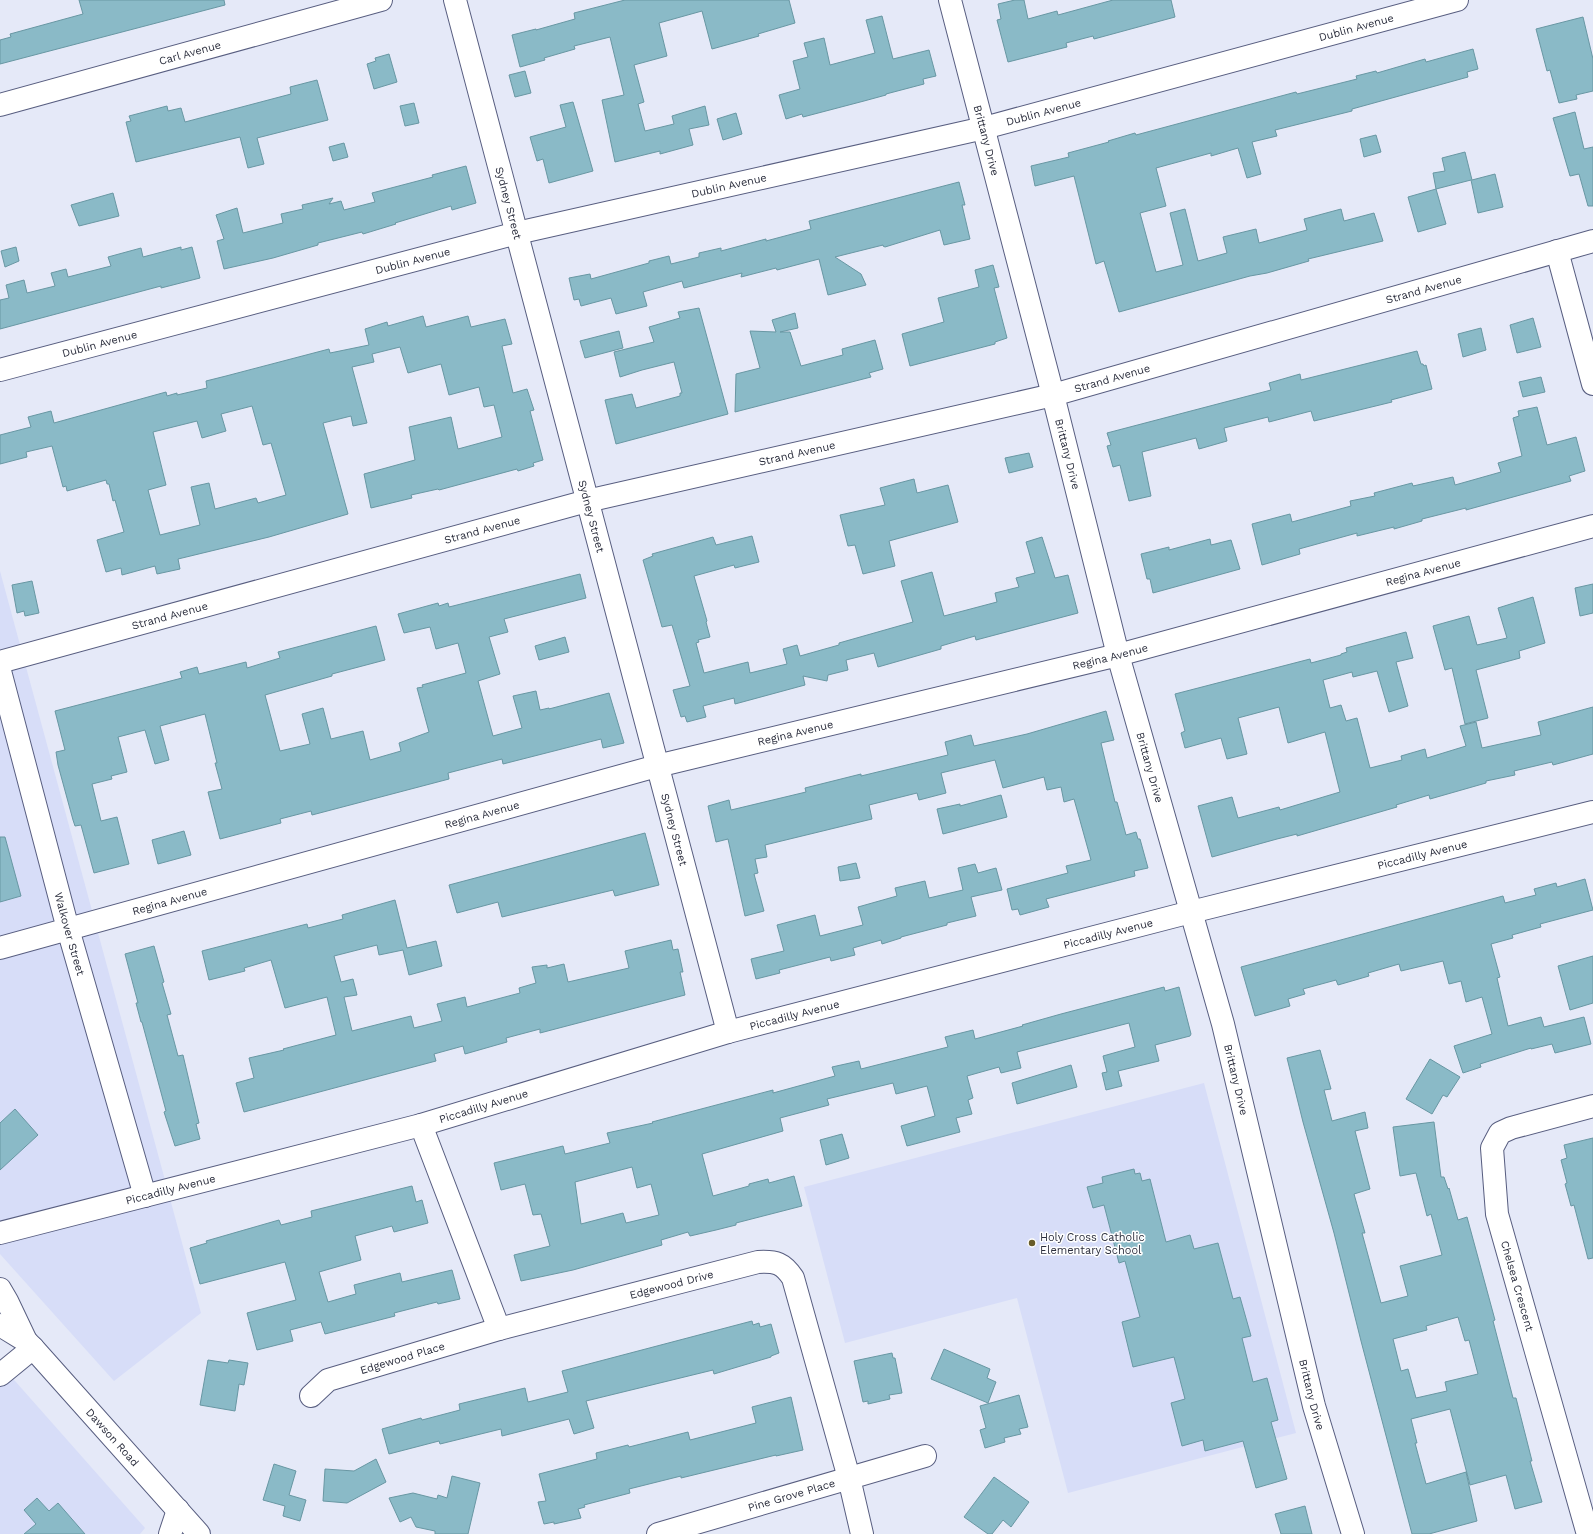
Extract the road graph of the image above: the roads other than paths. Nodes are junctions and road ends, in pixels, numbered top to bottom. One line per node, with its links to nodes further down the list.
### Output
1 (381, 0): 5 (street, Carl Avenue)
2 (455, 0): 7 (street, Sydney Street)
3 (950, 0): 6 (street, Brittany Drive)
4 (1456, 0): 6 (street, Dublin Avenue)
5 (0, 105)
6 (984, 128): 7 (street, Dublin Avenue); 12 (street, Brittany Drive)
7 (517, 233): 10 (street, Dublin Avenue); 13 (street, Sydney Street)
8 (1593, 241): 9 (street, Strand Avenue)
9 (1557, 251): 11 (street); 12 (street, Strand Avenue)
10 (0, 370)
11 (1593, 384)
12 (1053, 395): 13 (street, Strand Avenue); 15 (street, Brittany Drive)
13 (587, 501): 16 (street, Strand Avenue); 18 (street, Sydney Street)
14 (1593, 526): 15 (street, Regina Avenue)
15 (1118, 655): 18 (street, Regina Avenue); 20 (street, Brittany Drive)
16 (0, 662)
17 (0, 671): 21 (street, Walkover Street)
18 (657, 766): 21 (street, Regina Avenue); 23 (street, Sydney Street)
19 (1593, 812): 20 (street, Piccadilly Avenue)
20 (1191, 912): 23 (street, Piccadilly Avenue); 42 (street, Brittany Drive)
21 (68, 929): 22 (street, Regina Avenue); 26 (street, Walkover Street)
22 (0, 948)
23 (728, 1032): 25 (street, Piccadilly Avenue)
24 (1593, 1106): 37 (street, Chelsea Crescent)
25 (421, 1125): 26 (street, Piccadilly Avenue); 30 (street)
26 (145, 1196): 27 (street, Piccadilly Avenue)
27 (0, 1233)
28 (0, 1289): 31 (street, Dawson Road)
29 (0, 1325): 31 (street, Dawson Road)
30 (498, 1329): 33 (street, Edgewood Place); 35 (street, Edgewood Drive)
31 (29, 1345): 32 (street); 36 (street, Dawson Road)
32 (0, 1375)
33 (311, 1396)
34 (925, 1456): 35 (street, Pine Grove Place)
35 (849, 1478): 40 (street, Pine Grove Place); 41 (street, Edgewood Drive)
36 (178, 1510): 38 (street); 39 (street, Dawson Road)
37 (1586, 1532)
38 (170, 1534)
39 (199, 1534)
40 (658, 1534)
41 (862, 1534)
42 (1353, 1534)

